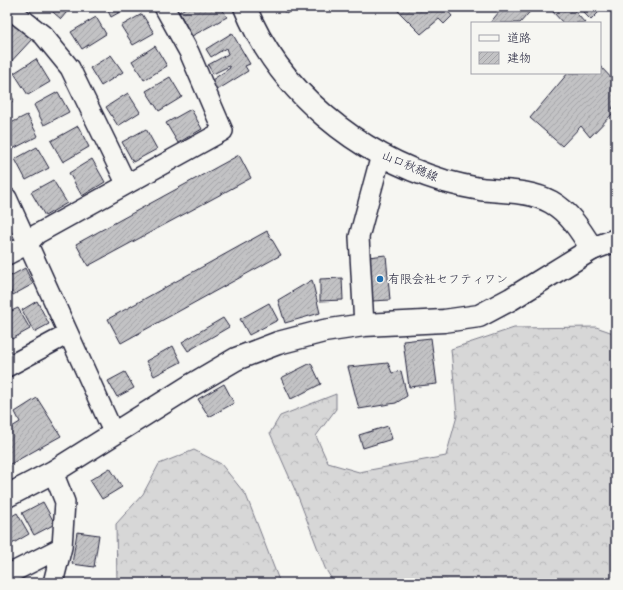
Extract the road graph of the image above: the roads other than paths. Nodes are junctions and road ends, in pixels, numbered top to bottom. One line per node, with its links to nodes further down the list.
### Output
1 (7, 7): 5 (street)
2 (164, 7): 5 (street)
3 (245, 7): 4 (street, 山口秋穂線)
4 (381, 155): 9 (street, 山口秋穂線); 11 (street)
5 (126, 183): 8 (street)
6 (7, 198): 8 (street)
7 (616, 240): 9 (street)
8 (28, 244): 10 (street); 12 (street)
9 (592, 249): 11 (street)
10 (7, 255)
11 (364, 325): 14 (street)
12 (68, 334): 13 (street); 14 (street)
13 (7, 367)
14 (114, 434): 15 (street)
15 (53, 472): 16 (street); 17 (street)
16 (7, 496)
17 (62, 547): 18 (street); 19 (street)
18 (7, 575)
19 (53, 583)

